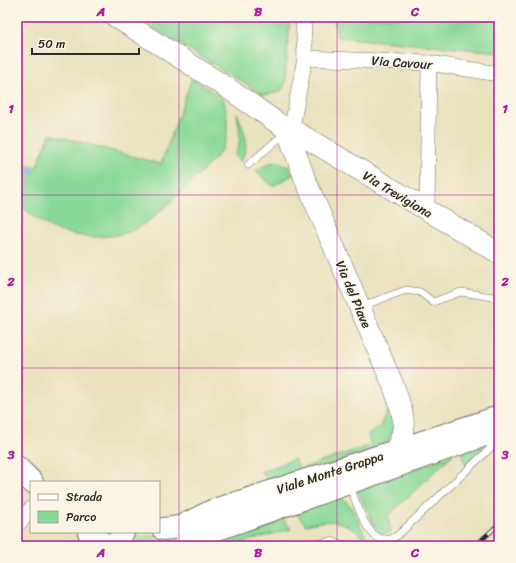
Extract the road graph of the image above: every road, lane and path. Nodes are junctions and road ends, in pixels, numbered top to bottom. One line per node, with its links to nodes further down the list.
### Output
1 (116, 17): 6 (street, Via Trevigiana)
2 (303, 17): 3 (street)
3 (305, 58): 4 (street, Via Cavour); 6 (street)
4 (429, 63): 5 (street, Via Cavour); 8 (street)
5 (499, 74)
6 (289, 131): 7 (lane); 8 (street, Via Trevigiana); 11 (street, Via del Piave)
7 (248, 165)
8 (427, 211): 9 (street, Via Trevigiana)
9 (499, 253)
10 (499, 298): 11 (lane)
11 (359, 307): 16 (street, Via del Piave)
12 (499, 417): 14 (main road, Viale Monte Grappa)
13 (499, 430): 19 (main road, Viale Monte Grappa)
14 (440, 435): 16 (main road, Viale Monte Grappa); 19 (lane)
15 (499, 440): 19 (lane)
16 (395, 450): 26 (main road, Viale Monte Grappa)
17 (17, 467): 18 (main road)
18 (31, 481)
19 (345, 491): 30 (main road, Viale Monte Grappa)
20 (30, 510): 21 (street)
21 (17, 525)
22 (30, 525): 23 (street)
23 (17, 532)
24 (89, 533): 28 (main road)
25 (122, 533): 29 (main road)
26 (165, 534)
27 (326, 544): 31 (lane); 32 (lane)
28 (106, 546)
29 (116, 546)
30 (185, 546)
31 (313, 546)
32 (345, 546)

